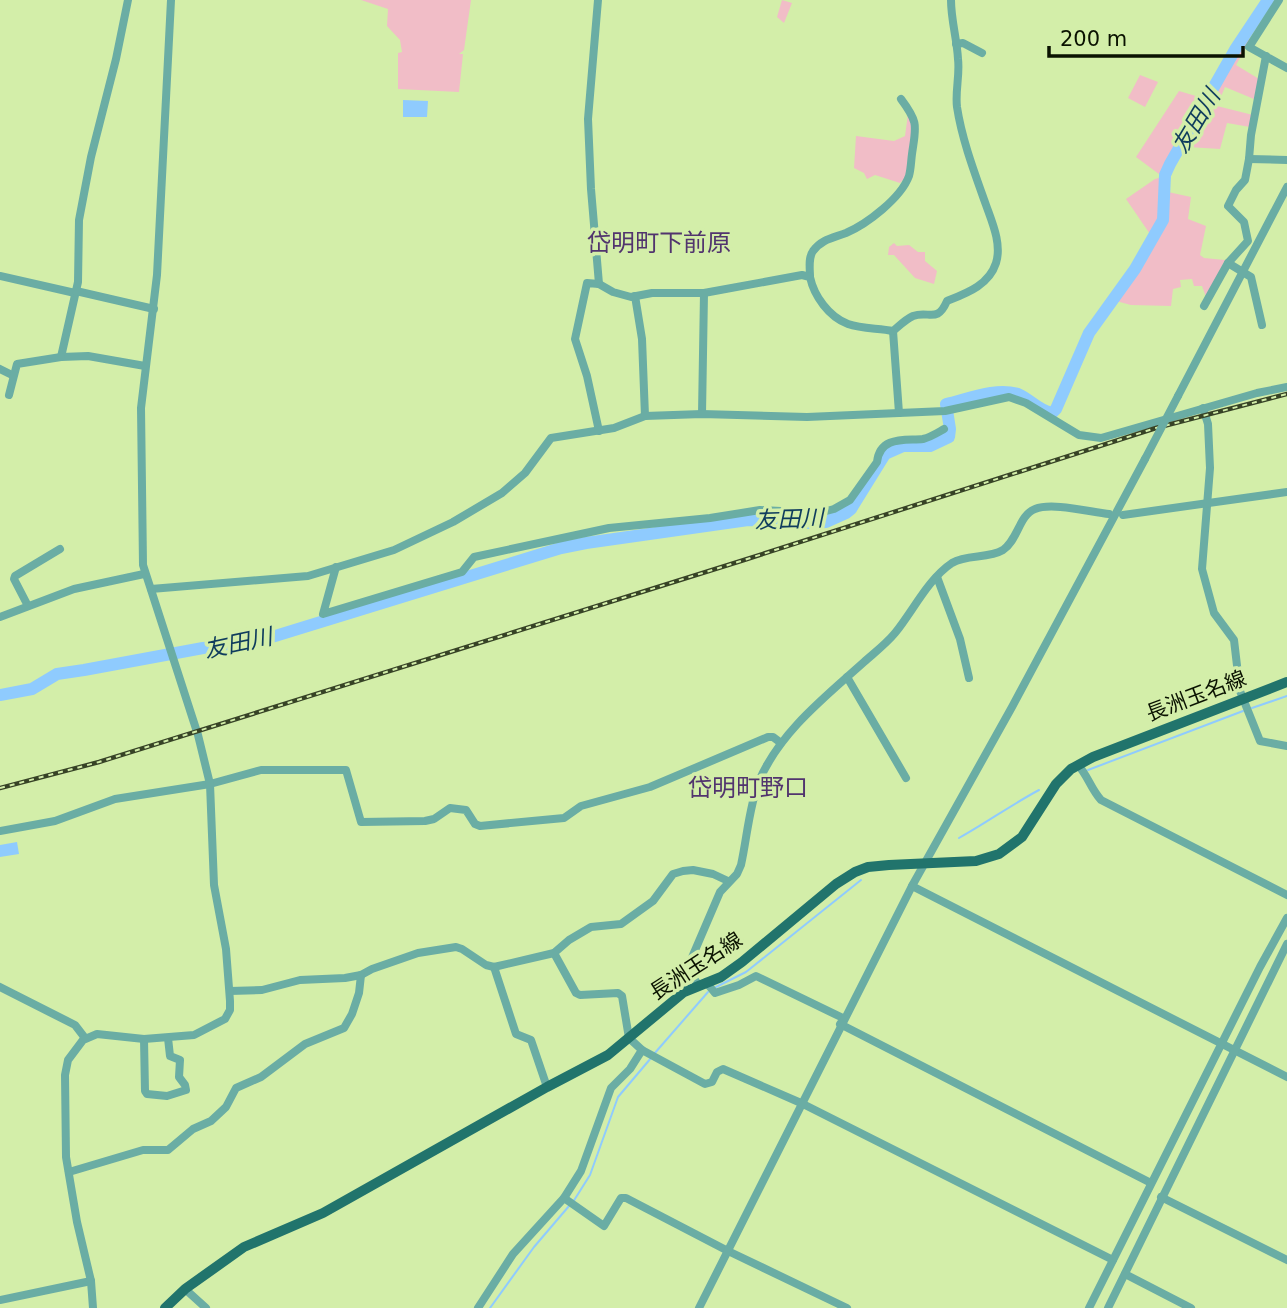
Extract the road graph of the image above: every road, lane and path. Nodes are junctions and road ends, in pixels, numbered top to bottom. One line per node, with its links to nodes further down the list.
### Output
1 (128, 0): 19 (street)
2 (171, 0): 23 (street)
3 (598, 0): 18 (street)
4 (951, 0): 6 (street)
5 (1279, 0): 8 (street)
6 (956, 44): 7 (street); 25 (street)
7 (982, 53)
8 (1266, 56): 9 (street); 11 (street)
9 (1287, 68)
10 (901, 99): 17 (street)
11 (1249, 159): 12 (street); 14 (street)
12 (1287, 160)
13 (1287, 187): 15 (street)
14 (1228, 263): 15 (street); 22 (street)
15 (1245, 271): 24 (street); 59 (street, bridge)
16 (0, 276): 19 (street)
17 (810, 277): 20 (street); 25 (street)
18 (599, 284): 21 (street); 37 (street)
19 (76, 292): 23 (street); 26 (street)
20 (704, 293): 21 (street); 34 (street)
21 (635, 296): 35 (street)
22 (1204, 306)
23 (154, 309): 27 (street)
24 (1262, 325)
25 (893, 331): 33 (street)
26 (61, 357): 27 (street); 29 (street)
27 (145, 366): 44 (street)
28 (0, 369): 29 (street)
29 (12, 375): 31 (street)
30 (1287, 387): 32 (street)
31 (9, 396)
32 (1203, 408): 33 (street); 39 (street)
33 (899, 413): 34 (street)
34 (702, 415): 35 (street)
35 (645, 416): 37 (street)
36 (944, 429): 43 (street)
37 (599, 431): 43 (street)
38 (1287, 492): 39 (street)
39 (1207, 503): 41 (street); 52 (street)
40 (1109, 514): 45 (street)
41 (1123, 515)
42 (60, 549): 47 (street)
43 (336, 567): 46 (street)
44 (144, 574): 46 (street); 47 (street)
45 (937, 577): 49 (street); 50 (street)
46 (151, 589): 57 (street)
47 (28, 606): 48 (street)
48 (0, 617)
49 (847, 677): 53 (street); 56 (street)
50 (969, 678)
51 (1287, 682): 52 (main road, 長洲玉名線)
52 (1245, 706): 54 (street); 55 (main road, 長洲玉名線)
53 (781, 743): 57 (street); 60 (street)
54 (1287, 746)
55 (1078, 765): 59 (main road, 長洲玉名線); 62 (street)
56 (906, 778)
57 (210, 784): 58 (street); 70 (street)
58 (0, 831)
59 (925, 863): 61 (street); 68 (main road, 長洲玉名線)
60 (728, 881): 65 (street); 68 (street)
61 (912, 886): 71 (street); 76 (street)
62 (1287, 895)
63 (1287, 918): 76 (street)
64 (1287, 944): 77 (street)
65 (554, 953): 66 (street); 74 (street)
66 (494, 967): 67 (street); 80 (street)
67 (361, 975): 70 (street); 82 (street)
68 (707, 986): 71 (street); 74 (main road, 長洲玉名線)
69 (0, 987): 72 (street)
70 (230, 991): 73 (street)
71 (842, 1021): 81 (street); 83 (street)
72 (85, 1038): 75 (street); 82 (street)
73 (168, 1038): 75 (street); 75 (street)
74 (629, 1038): 78 (street); 80 (main road, 長洲玉名線)
75 (144, 1039)
76 (1221, 1044): 77 (street); 83 (street)
77 (1233, 1049): 79 (street); 84 (street)
78 (642, 1050): 81 (street); 85 (street)
79 (1287, 1077)
80 (548, 1087): 91 (main road, 長洲玉名線)
81 (801, 1103): 86 (street); 87 (street)
82 (69, 1172): 90 (street)
83 (1151, 1183): 87 (street)
84 (1161, 1196): 88 (street); 89 (street)
85 (569, 1202): 86 (street); 96 (street)
86 (728, 1251): 97 (street); 98 (street)
87 (1113, 1260): 99 (street)
88 (1287, 1260)
89 (1125, 1274): 100 (street); 101 (street)
90 (91, 1281): 92 (street); 93 (street)
91 (185, 1289): 94 (main road, 長洲玉名線); 95 (street)
92 (0, 1300)
93 (93, 1308)
94 (165, 1308)
95 (205, 1308)
96 (478, 1308)
97 (699, 1308)
98 (847, 1308)
99 (1089, 1308)
100 (1108, 1308)
101 (1191, 1308)

